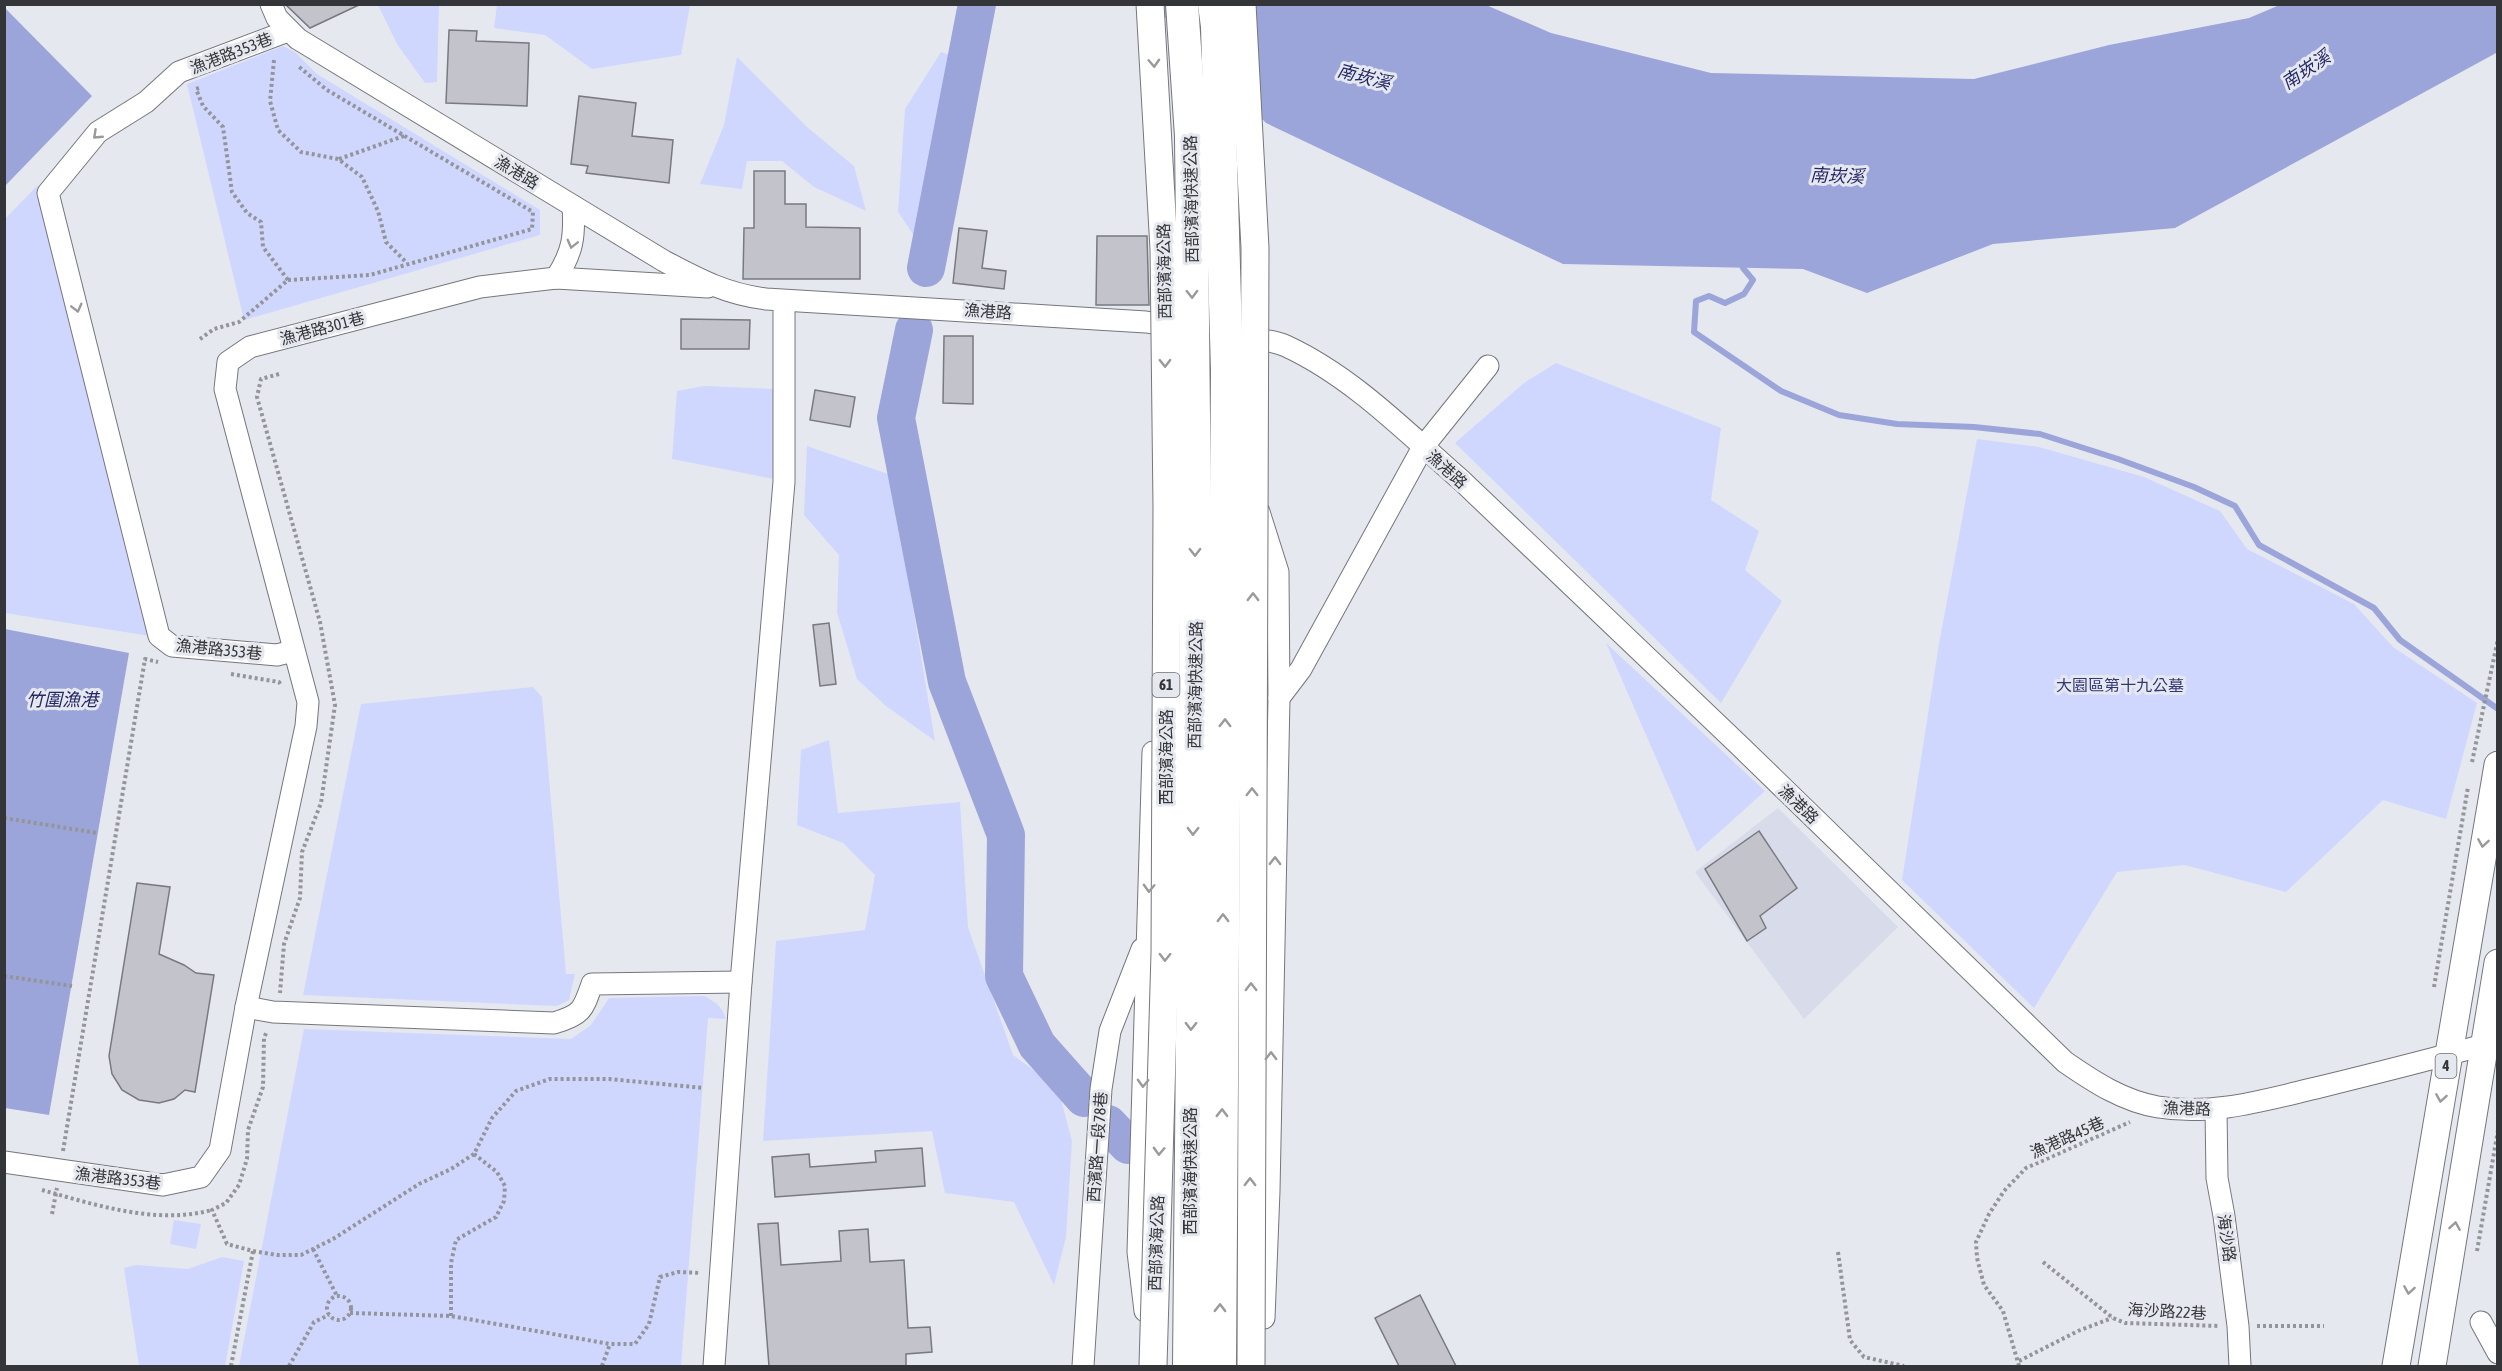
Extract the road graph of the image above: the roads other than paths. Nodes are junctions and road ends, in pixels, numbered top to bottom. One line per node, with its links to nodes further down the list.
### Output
1 (271, 4): 6 (street, 漁港路)
2 (1150, 4): 30 (main road, 西部濱海公路 / 61, one-way to 30, bridge)
3 (1182, 4): 31 (highway, 西部濱海快速公路 / 61, one-way to 31, bridge)
4 (1214, 4): 32 (highway, 西部濱海快速公路, one-way to 4, bridge)
5 (1242, 4): 33 (main road, one-way to 5, bridge)
6 (288, 31): 7 (street, 漁港路); 15 (street, 漁港路353巷, one-way to 15)
7 (573, 206): 8 (street, one-way to 8); 9 (street, 漁港路)
8 (556, 278): 9 (street, 漁港路301巷); 15 (street, 漁港路301巷)
9 (715, 287): 10 (street, 漁港路)
10 (784, 301): 11 (street, 漁港路); 20 (street)
11 (1185, 328): 12 (street, 漁港路); 18 (street, one-way to 18)
12 (1241, 337): 14 (street, 漁港路); 16 (street)
13 (1488, 366): 14 (street)
14 (1423, 447): 16 (street); 24 (street, 漁港路)
15 (293, 651): 21 (street, 漁港路353巷)
16 (1279, 698): 34 (street, one-way to 16)
17 (2498, 765): 23 (main road, 4, one-way to 23)
18 (1147, 934): 29 (street, 西濱路一段78巷); 30 (street, one-way to 30)
19 (2498, 963): 22 (main road, 4)
20 (741, 982): 21 (street); 28 (street)
21 (246, 1007): 25 (street, 漁港路353巷)
22 (2491, 1043): 23 (street, 漁港路); 37 (main road, 4, one-way to 22)
23 (2448, 1054): 24 (street, 漁港路); 36 (main road, 4, one-way to 36)
24 (2216, 1109): 35 (street, 海沙路)
25 (4, 1162)
26 (2481, 1322): 27 (street)
27 (2498, 1353)
28 (714, 1366)
29 (1083, 1366)
30 (1153, 1366)
31 (1189, 1366)
32 (1220, 1366)
33 (1251, 1366)
34 (1262, 1366)
35 (2240, 1366)
36 (2396, 1366)
37 (2432, 1366)

